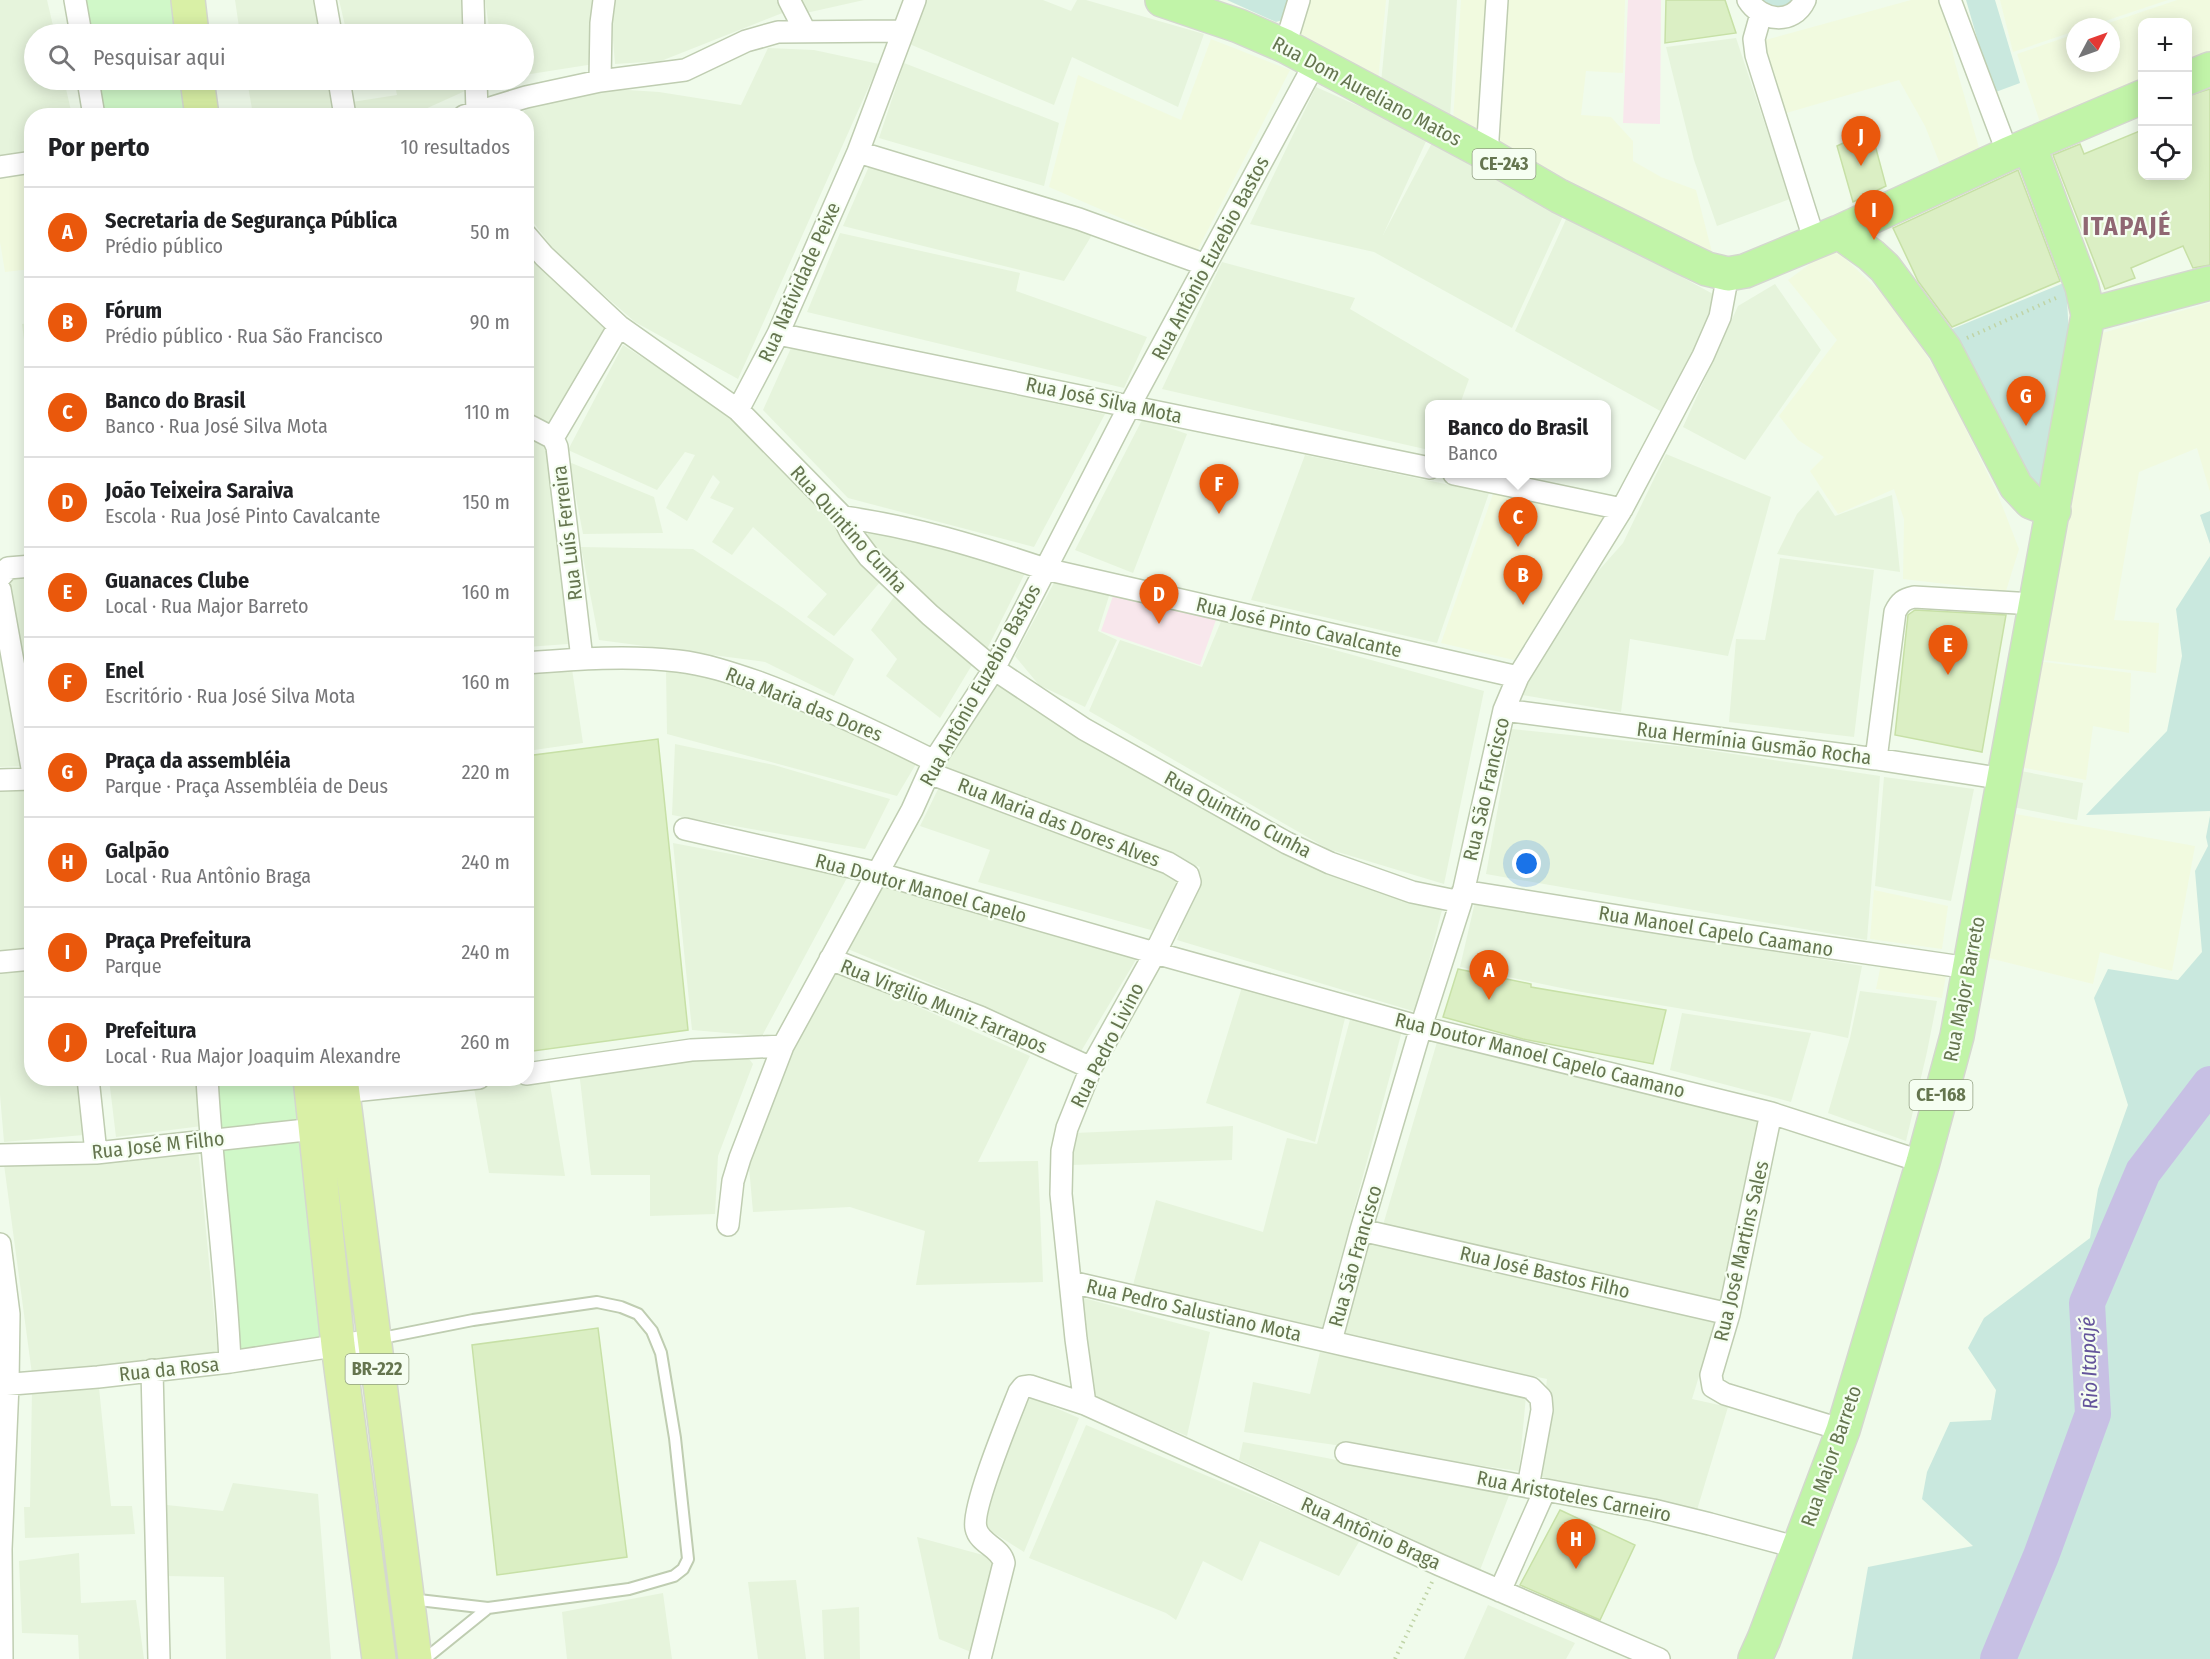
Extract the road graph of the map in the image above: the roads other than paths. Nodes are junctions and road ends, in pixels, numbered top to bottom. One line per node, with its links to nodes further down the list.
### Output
1 (75, 0): 14 (street)
2 (188, 0): 15 (highway)
3 (325, 0): 16 (street)
4 (473, 0): 17 (street)
5 (604, 0): 24 (street)
6 (789, 0): 18 (street)
7 (915, 0): 19 (street, Rua Natividade Peixe)
8 (1162, 0): 20 (main road, Rua Dom Aureliano Matos / CE-243)
9 (1299, 0): 20 (street)
10 (1497, 0): 37 (street)
11 (1805, 0): 13 (street)
12 (1950, 0): 35 (street)
13 (1755, 7): 40 (street)
14 (79, 24)
15 (191, 24)
16 (329, 24)
17 (474, 24)
18 (804, 31): 19 (street); 24 (street)
19 (903, 31): 36 (street, Rua Natividade Peixe)
20 (1285, 46): 21 (main road, Rua Dom Aureliano Matos / CE-243)
21 (1315, 63): 37 (main road, Rua Dom Aureliano Matos / CE-243); 42 (street, Rua Antônio Euzebio Bastos)
22 (2210, 69): 23 (main road)
23 (2192, 76)
24 (600, 81): 34 (street)
25 (90, 90): 30 (street)
26 (198, 90): 31 (highway)
27 (341, 90): 32 (street)
28 (474, 90): 33 (street)
29 (2138, 99): 35 (main road)
30 (93, 108)
31 (201, 108)
32 (344, 108)
33 (471, 108)
34 (488, 108)
35 (2019, 150): 40 (main road); 45 (main road)
36 (858, 152): 42 (street); 47 (street, Rua Natividade Peixe)
37 (1487, 154): 43 (main road, Rua Dom Aureliano Matos / CE-243)
38 (24, 163): 39 (street)
39 (0, 167)
40 (1827, 237): 43 (main road); 55 (main road)
41 (534, 244): 46 (street, Rua Quintino Cunha)
42 (1206, 265): 48 (street, Rua Antônio Euzebio Bastos)
43 (1728, 274): 54 (street, Rua São Francisco)
44 (2210, 283): 45 (main road)
45 (2085, 301): 55 (main road, Rua Major Barreto)
46 (619, 326): 49 (street, Rua Quintino Cunha); 51 (street)
47 (778, 334): 48 (street, Rua José Silva Mota); 49 (street, Rua Natividade Peixe)
48 (1130, 405): 52 (street, Rua José Silva Mota); 58 (street, Rua Antônio Euzebio Bastos)
49 (738, 410): 56 (street, Rua Quintino Cunha)
50 (534, 428): 51 (street, Rua Luís Ferreira)
51 (553, 438): 62 (street, Rua Luís Ferreira)
52 (1425, 467)
53 (1473, 478): 54 (street)
54 (1622, 509): 65 (street, Rua São Francisco)
55 (2054, 511): 61 (main road, Rua Major Barreto / CE-168)
56 (843, 517): 58 (street, Rua José Pinto Cavalcante); 64 (street, Rua Quintino Cunha)
57 (24, 567): 59 (street)
58 (1045, 568): 64 (street, Rua Antônio Euzebio Bastos); 65 (street, Rua José Pinto Cavalcante)
59 (0, 577)
60 (0, 589): 67 (street)
61 (2035, 604): 68 (street); 71 (main road, Rua Major Barreto / CE-168)
62 (582, 659): 63 (street, Rua Maria das Dores); 69 (street, Rua Maria das Dores)
63 (534, 662)
64 (994, 669): 69 (street, Rua Antônio Euzebio Bastos); 76 (street, Rua Quintino Cunha)
65 (1518, 677): 66 (street, Rua São Francisco)
66 (1504, 710): 68 (street, Rua Hermínia Gusmão Rocha); 76 (street, Rua São Francisco)
67 (24, 723)
68 (1876, 759): 71 (street, Rua Hermínia Gusmão Rocha)
69 (931, 767): 74 (street, Rua Antônio Euzebio Bastos); 75 (street, Rua Maria das Dores Alves)
70 (24, 779): 72 (street)
71 (2004, 779): 81 (main road, Rua Major Barreto / CE-168)
72 (0, 780)
73 (685, 829): 74 (street, Rua Doutor Manoel Capelo)
74 (877, 873): 77 (street, Rua Doutor Manoel Capelo); 78 (street, Rua Antônio Euzebio Bastos)
75 (1188, 875): 77 (street, Rua Pedro Livino)
76 (1462, 896): 81 (street, Rua Manoel Capelo Caamano); 82 (street, Rua São Francisco)
77 (1155, 953): 82 (street, Rua Doutor Manoel Capelo Caamano); 84 (street, Rua Pedro Livino)
78 (830, 959): 83 (street, Rua Antônio Euzebio Bastos); 84 (street, Rua Virgilio Muniz Farrapos)
79 (24, 960): 80 (street)
80 (0, 962)
81 (1969, 968): 95 (main road, Rua Major Barreto / CE-168)
82 (1421, 1027): 90 (street, Rua Doutor Manoel Capelo Caamano); 97 (street, Rua São Francisco)
83 (783, 1046): 85 (street); 96 (street, Rua Antônio Euzebio Bastos)
84 (1091, 1068): 99 (street, Rua Pedro Livino)
85 (534, 1073)
86 (88, 1086): 93 (street)
87 (207, 1086): 92 (street)
88 (311, 1086): 91 (highway, BR-222)
89 (342, 1086): 101 (highway, BR-222)
90 (1771, 1113): 95 (street, Rua Doutor Manoel Capelo Caamano); 100 (street, Rua José Martins Sales)
91 (315, 1129): 92 (street, Rua José M Filho); 103 (highway, BR-222)
92 (210, 1139): 93 (street, Rua José M Filho); 104 (street)
93 (96, 1153): 94 (street, Rua José M Filho)
94 (0, 1155)
95 (1923, 1162): 108 (main road, Rua Major Barreto / CE-168)
96 (728, 1225)
97 (1361, 1230): 100 (street, Rua José Bastos Filho); 102 (street, Rua São Francisco)
98 (0, 1244): 106 (street)
99 (1071, 1282): 102 (street, Rua Pedro Salustiano Mota); 107 (street, Rua Pedro Livino)
100 (1729, 1314): 108 (street, Rua José Martins Sales)
101 (374, 1340): 103 (street, Rua da Rosa); 114 (highway, BR-222); 115 (lane)
102 (1331, 1341): 110 (street, Rua Pedro Salustiano Mota)
103 (338, 1345): 104 (street, Rua da Rosa); 112 (highway, BR-222)
104 (230, 1362): 105 (street, Rua da Rosa)
105 (152, 1370): 106 (street, Rua da Rosa); 117 (street)
106 (4, 1385): 116 (street)
107 (1085, 1404): 113 (street, Rua Antônio Braga); 121 (street, Rua Antônio Braga)
108 (1843, 1430): 111 (main road, Rua Major Barreto / CE-168)
109 (1346, 1454): 110 (street, Rua Aristoteles Carneiro)
110 (1537, 1488): 111 (street, Rua Aristoteles Carneiro); 113 (street)
111 (1799, 1548): 123 (main road, Rua Major Barreto / CE-168)
112 (367, 1565): 114 (highway); 118 (highway, BR-222)
113 (1500, 1591): 122 (street, Rua Antônio Braga)
114 (407, 1599): 115 (lane); 119 (highway, BR-222)
115 (488, 1608): 120 (lane)
116 (2, 1659)
117 (159, 1659)
118 (379, 1659)
119 (415, 1659)
120 (425, 1659)
121 (981, 1659)
122 (1659, 1659)
123 (1755, 1659)

